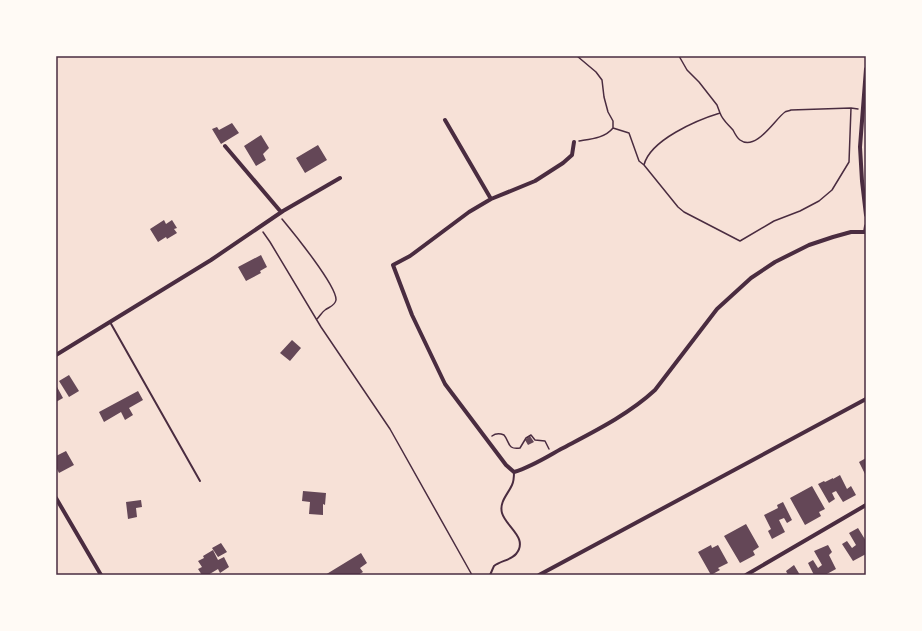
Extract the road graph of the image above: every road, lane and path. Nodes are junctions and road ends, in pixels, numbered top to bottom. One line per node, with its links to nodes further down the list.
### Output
1 (577, 56): 8 (path)
2 (679, 56): 6 (path)
3 (866, 71): 5 (street)
4 (851, 108): 5 (path); 6 (path); 11 (path)
5 (862, 109): 15 (street)
6 (720, 113): 11 (path)
7 (445, 120): 13 (street)
8 (613, 128): 9 (path); 11 (path)
9 (574, 142): 13 (street)
10 (225, 146): 14 (street)
11 (644, 165)
12 (340, 178): 14 (street)
13 (491, 199): 22 (street)
14 (280, 213): 17 (street); 18 (path)
15 (866, 215)
16 (866, 226): 23 (street)
17 (259, 227): 18 (path); 19 (street)
18 (317, 320): 29 (path)
19 (110, 322): 20 (street); 25 (lane)
20 (56, 356)
21 (866, 399): 31 (street)
22 (487, 440): 23 (path); 24 (street)
23 (552, 454): 24 (street)
24 (514, 472): 30 (lane)
25 (200, 481)
26 (56, 498): 28 (street)
27 (866, 505): 32 (street)
28 (101, 575)
29 (472, 575)
30 (490, 575)
31 (538, 575)
32 (746, 575)

